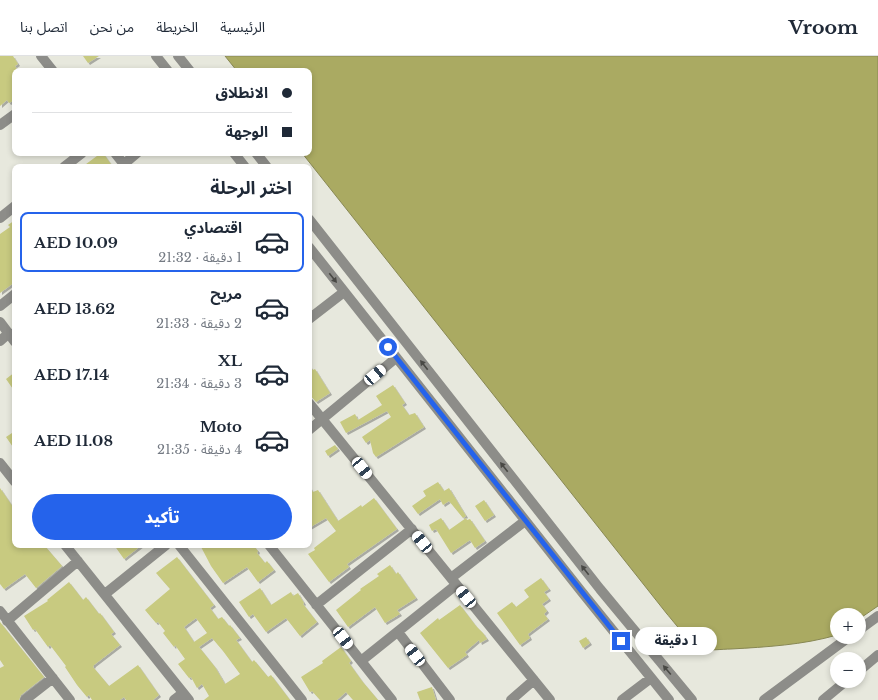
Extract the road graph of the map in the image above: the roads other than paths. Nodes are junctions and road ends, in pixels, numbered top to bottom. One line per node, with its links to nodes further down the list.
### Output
1 (41, 56): 4 (street)
2 (156, 56): 5 (street)
3 (178, 56): 6 (street)
4 (51, 68)
5 (166, 68)
6 (188, 68)
7 (12, 116): 8 (street)
8 (0, 125)
9 (78, 156): 14 (street)
10 (118, 156): 15 (street)
11 (134, 156): 16 (street)
12 (236, 156): 17 (street)
13 (258, 156): 18 (street)
14 (68, 164)
15 (124, 164)
16 (126, 164)
17 (243, 164)
18 (265, 164)
19 (12, 208): 20 (street)
20 (0, 218)
21 (312, 223): 70 (street, one-way to 21)
22 (312, 251): 23 (street, one-way to 23)
23 (344, 292): 26 (street); 30 (street)
24 (12, 296): 25 (street)
25 (0, 306)
26 (312, 317)
27 (0, 322): 28 (street)
28 (12, 338): 29 (street)
29 (0, 341)
30 (396, 358): 32 (street); 36 (street)
31 (312, 407): 32 (street)
32 (322, 420): 33 (street); 37 (street)
33 (312, 428)
34 (0, 463): 35 (street)
35 (12, 478)
36 (525, 521): 43 (street); 56 (street)
37 (412, 530): 43 (street); 45 (street)
38 (67, 548): 42 (street)
39 (162, 548): 44 (street)
40 (180, 548): 63 (street)
41 (271, 548): 45 (street)
42 (78, 561): 44 (street); 48 (street)
43 (454, 582): 50 (street); 57 (street)
44 (105, 594): 59 (street)
45 (316, 605): 53 (street)
46 (0, 611): 48 (street)
47 (878, 616): 49 (street)
48 (7, 621): 55 (street)
49 (866, 625)
50 (398, 632): 53 (street); 65 (street)
51 (840, 644): 71 (street)
52 (878, 655): 54 (street)
53 (361, 661): 64 (street)
54 (866, 665)
55 (53, 678): 60 (street); 61 (street)
56 (651, 678): 68 (street); 69 (street)
57 (534, 680): 66 (street); 67 (street)
58 (838, 688): 72 (street)
59 (186, 696): 62 (street)
60 (25, 700)
61 (70, 700)
62 (174, 700)
63 (302, 700)
64 (392, 700)
65 (450, 700)
66 (511, 700)
67 (550, 700)
68 (622, 700)
69 (669, 700)
70 (692, 700)
71 (764, 700)
72 (823, 700)

